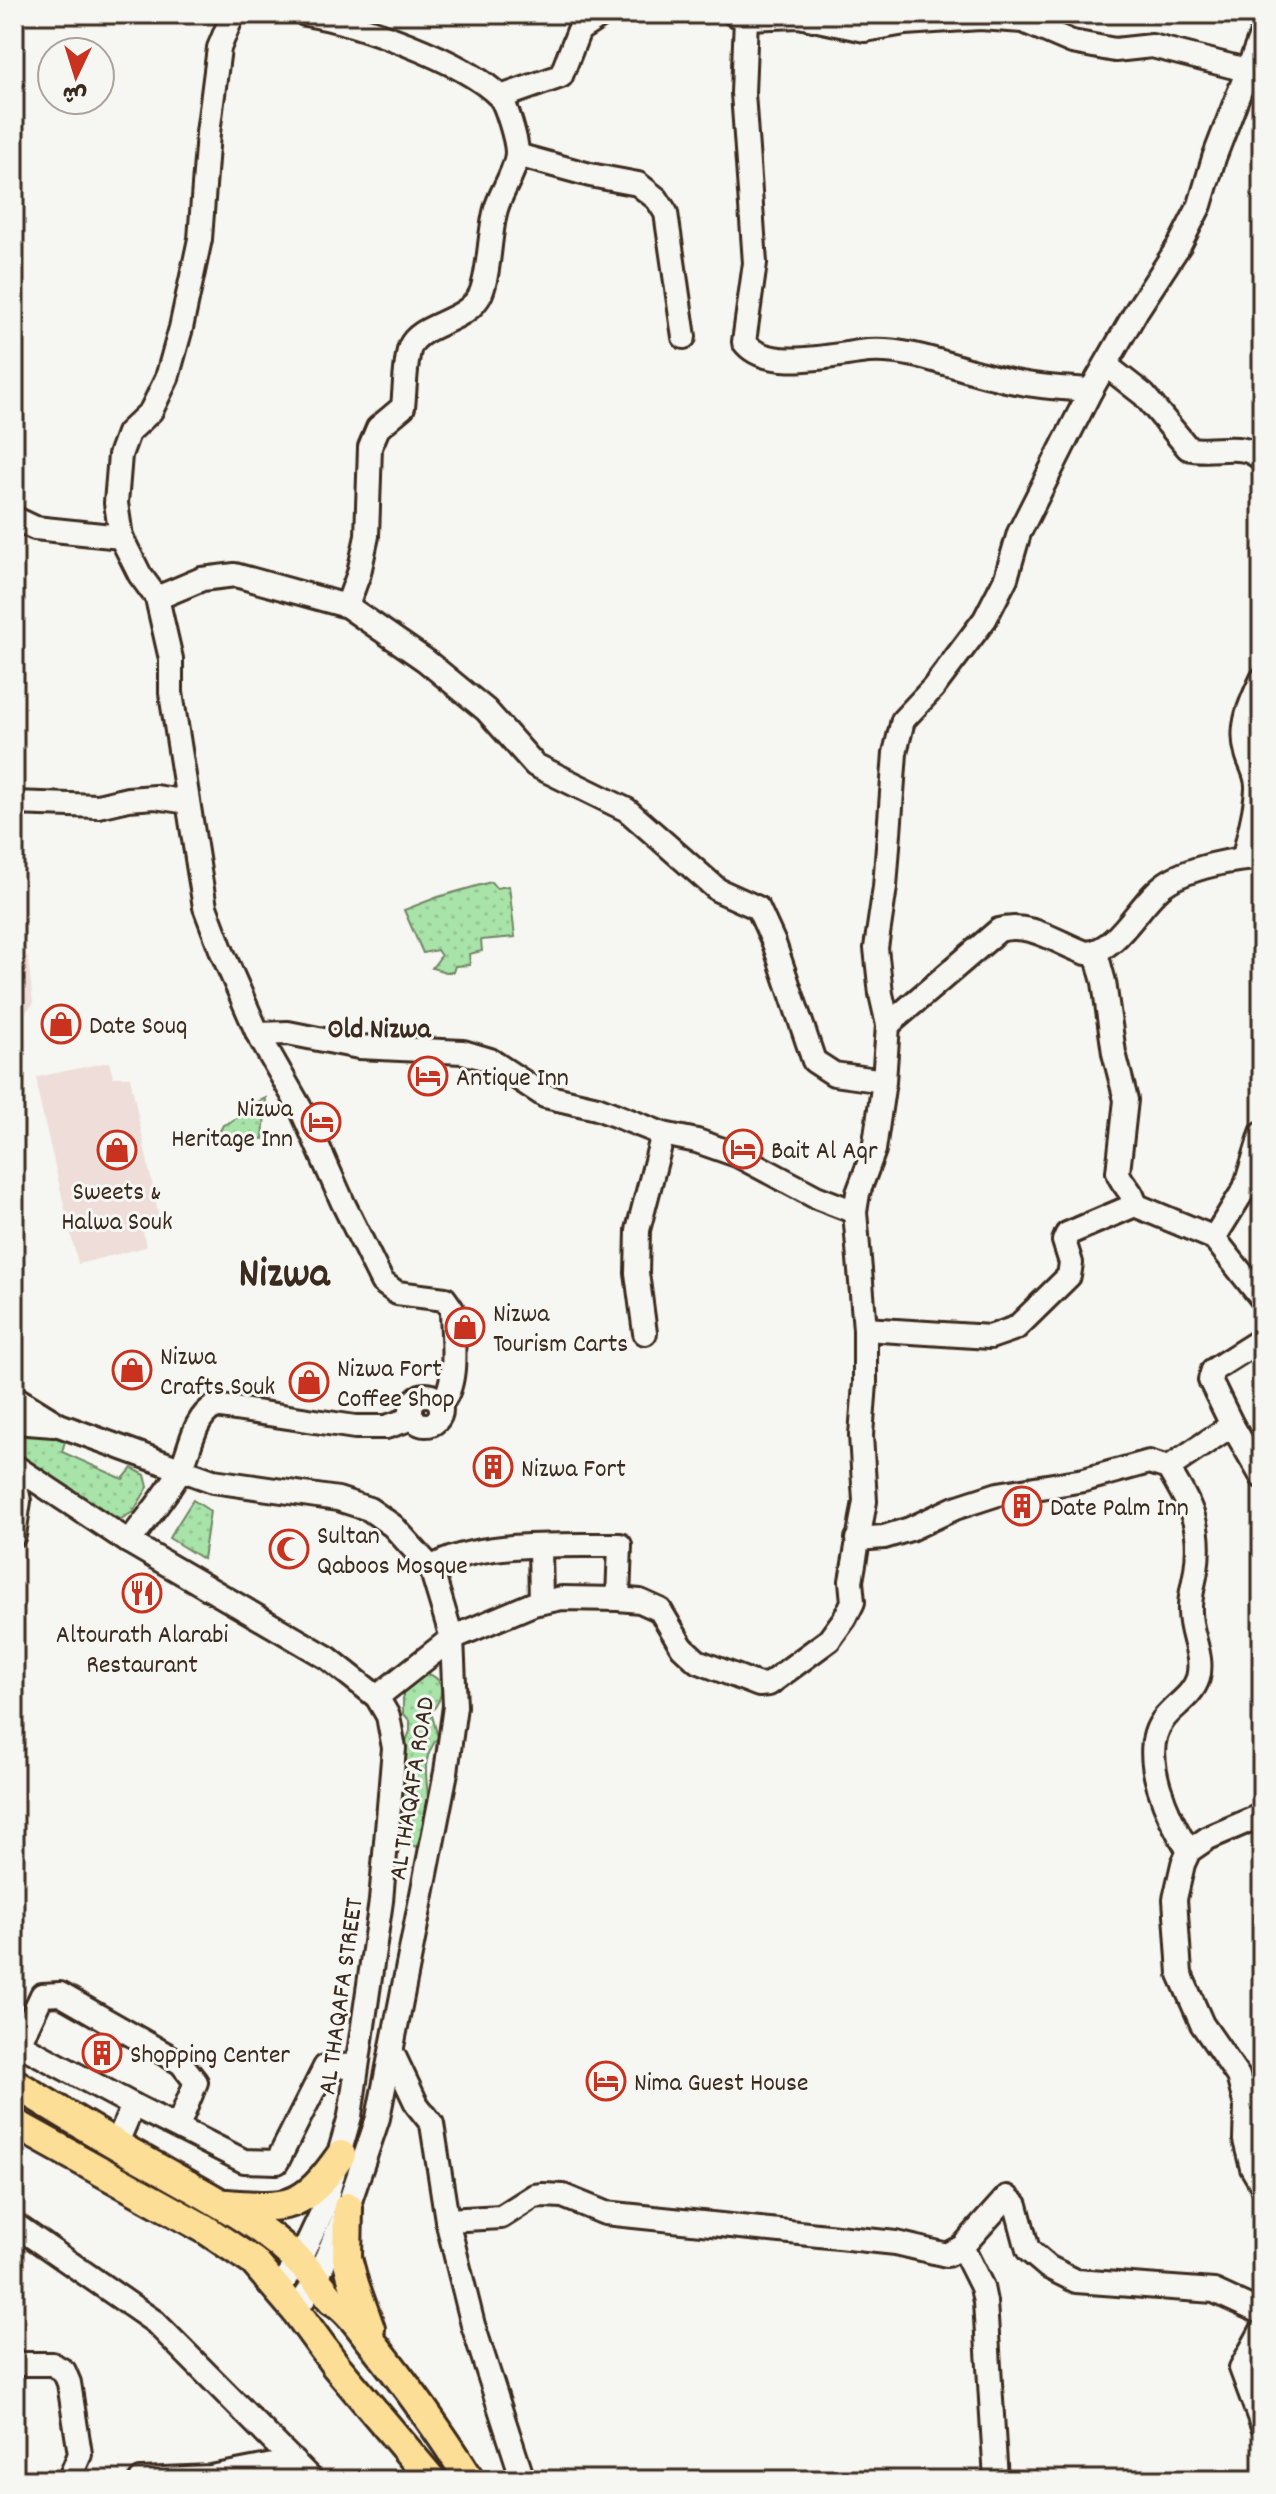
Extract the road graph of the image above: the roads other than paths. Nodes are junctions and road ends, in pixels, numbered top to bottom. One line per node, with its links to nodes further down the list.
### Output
1 (233, 14): 15 (street)
2 (305, 14): 8 (street)
3 (604, 14): 8 (street)
4 (799, 15): 5 (street); 7 (street)
5 (740, 16): 12 (street)
6 (1262, 33): 7 (street)
7 (1246, 70): 11 (street)
8 (501, 97): 9 (street)
9 (517, 155): 10 (street); 17 (street)
10 (684, 337)
11 (1107, 366): 12 (street); 13 (street)
12 (1091, 390): 23 (street)
13 (1262, 460)
14 (14, 518): 15 (street)
15 (121, 537): 16 (street)
16 (157, 598): 17 (street); 19 (street)
17 (347, 606): 25 (street)
18 (1262, 679): 21 (street)
19 (188, 802): 20 (street); 24 (street)
20 (14, 803)
21 (1253, 858): 22 (street)
22 (1096, 953): 23 (street); 28 (street)
23 (888, 1025): 25 (street)
24 (258, 1034): 27 (street); 41 (street)
25 (884, 1081): 29 (street)
26 (1262, 1133): 30 (street)
27 (663, 1134): 29 (street); 33 (street)
28 (1135, 1205): 30 (street); 32 (street)
29 (855, 1212): 32 (street)
30 (1214, 1238): 31 (street)
31 (1262, 1299)
32 (865, 1329): 46 (street)
33 (645, 1333)
34 (1262, 1339): 38 (street)
35 (14, 1397): 37 (street)
36 (14, 1422): 37 (street)
37 (59, 1425): 41 (street, AL THAQAFA ROAD)
38 (1232, 1425): 40 (street); 43 (street)
39 (14, 1466): 44 (street)
40 (1168, 1468): 46 (street); 55 (street)
41 (181, 1469): 47 (street); 49 (street, AL THAQAFA ROAD)
42 (14, 1477): 45 (street)
43 (1262, 1477)
44 (55, 1494): 45 (street); 47 (street)
45 (16, 1529)
46 (857, 1539): 50 (street)
47 (129, 1542): 53 (street)
48 (540, 1547): 49 (street); 50 (street); 51 (street)
49 (431, 1568): 52 (street, AL THAQAFA ROAD)
50 (618, 1599): 51 (street)
51 (541, 1602): 52 (street)
52 (452, 1638): 53 (street); 57 (street, AL THAQAFA ROAD)
53 (377, 1697): 58 (street, AL THAQAFA STREET)
54 (1262, 1815): 55 (street)
55 (1189, 1851): 67 (street)
56 (16, 2046): 60 (street); 64 (street)
57 (392, 2052): 61 (street); 62 (street, AL THAQAFA ROAD)
58 (357, 2065): 64 (street); 66 (street, AL THAQAFA STREET)
59 (14, 2083): 65 (main road)
60 (133, 2105): 64 (street); 65 (street)
61 (417, 2105): 62 (street); 70 (street)
62 (378, 2118): 69 (street, AL THAQAFA ROAD)
63 (14, 2123): 74 (main road)
64 (178, 2126)
65 (116, 2145): 68 (main road)
66 (341, 2155): 68 (main road); 73 (street, AL THAQAFA STREET)
67 (1262, 2185)
68 (227, 2204): 73 (main road)
69 (348, 2207): 73 (street, AL THAQAFA ROAD); 77 (main road)
70 (447, 2220): 72 (street); 85 (street)
71 (14, 2224): 80 (street)
72 (962, 2247): 75 (street); 86 (street)
73 (308, 2269): 74 (street, AL THAQAFA ROAD); 77 (main road)
74 (287, 2300): 83 (main road)
75 (1262, 2313)
76 (1262, 2330): 79 (street)
77 (380, 2352): 84 (main road)
78 (14, 2364): 81 (street)
79 (1262, 2425)
80 (306, 2475): 82 (street)
81 (69, 2480)
82 (141, 2480)
83 (432, 2480)
84 (470, 2480)
85 (523, 2480)
86 (996, 2480)

